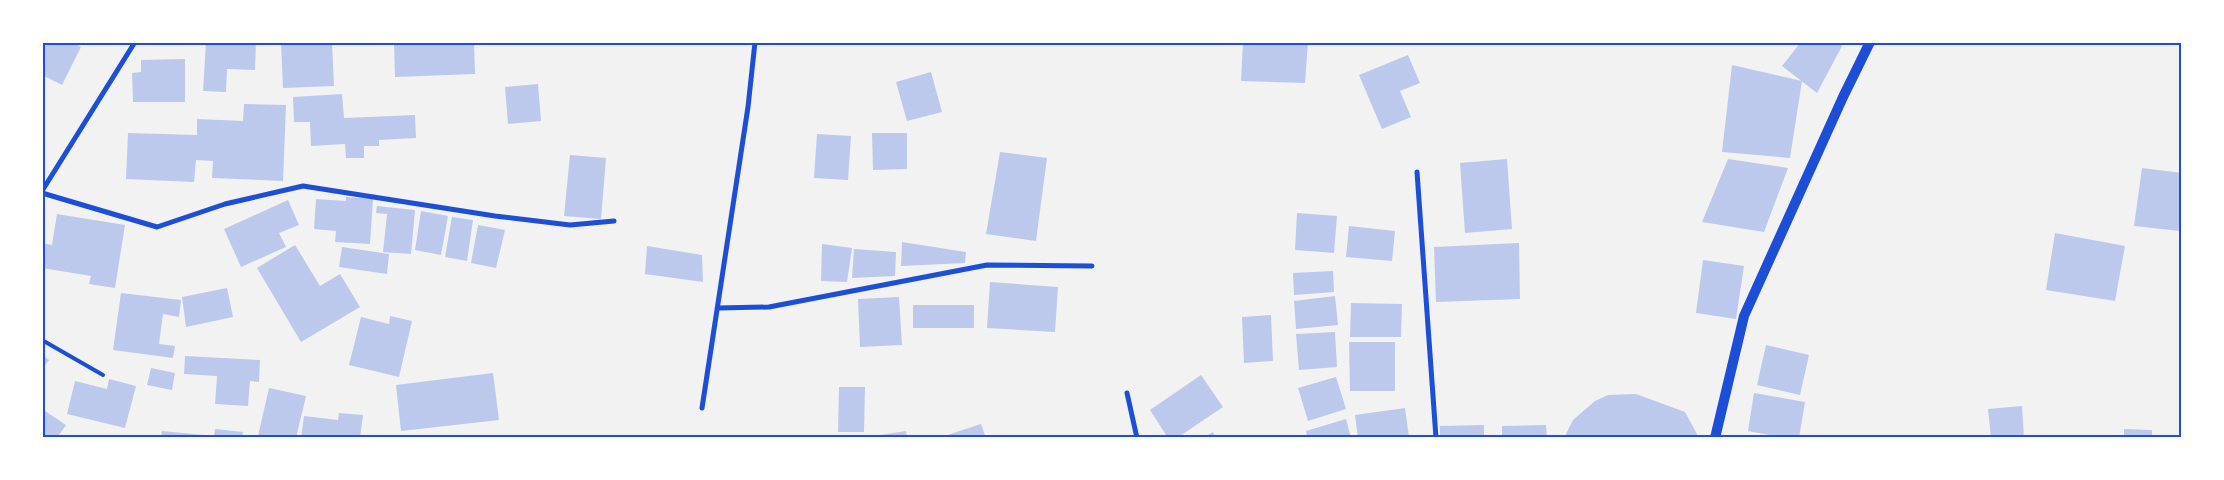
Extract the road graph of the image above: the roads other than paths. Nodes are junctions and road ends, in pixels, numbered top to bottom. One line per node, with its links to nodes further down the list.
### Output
1 (135, 42): 5 (street)
2 (755, 42): 8 (street)
3 (1870, 42): 15 (main road)
4 (1418, 172): 14 (street)
5 (42, 192): 6 (street)
6 (614, 221)
7 (1092, 266): 8 (street)
8 (718, 308): 12 (street)
9 (42, 340): 10 (lane)
10 (103, 375)
11 (1127, 392): 13 (street)
12 (702, 408)
13 (1137, 438)
14 (1436, 438)
15 (1715, 438)

